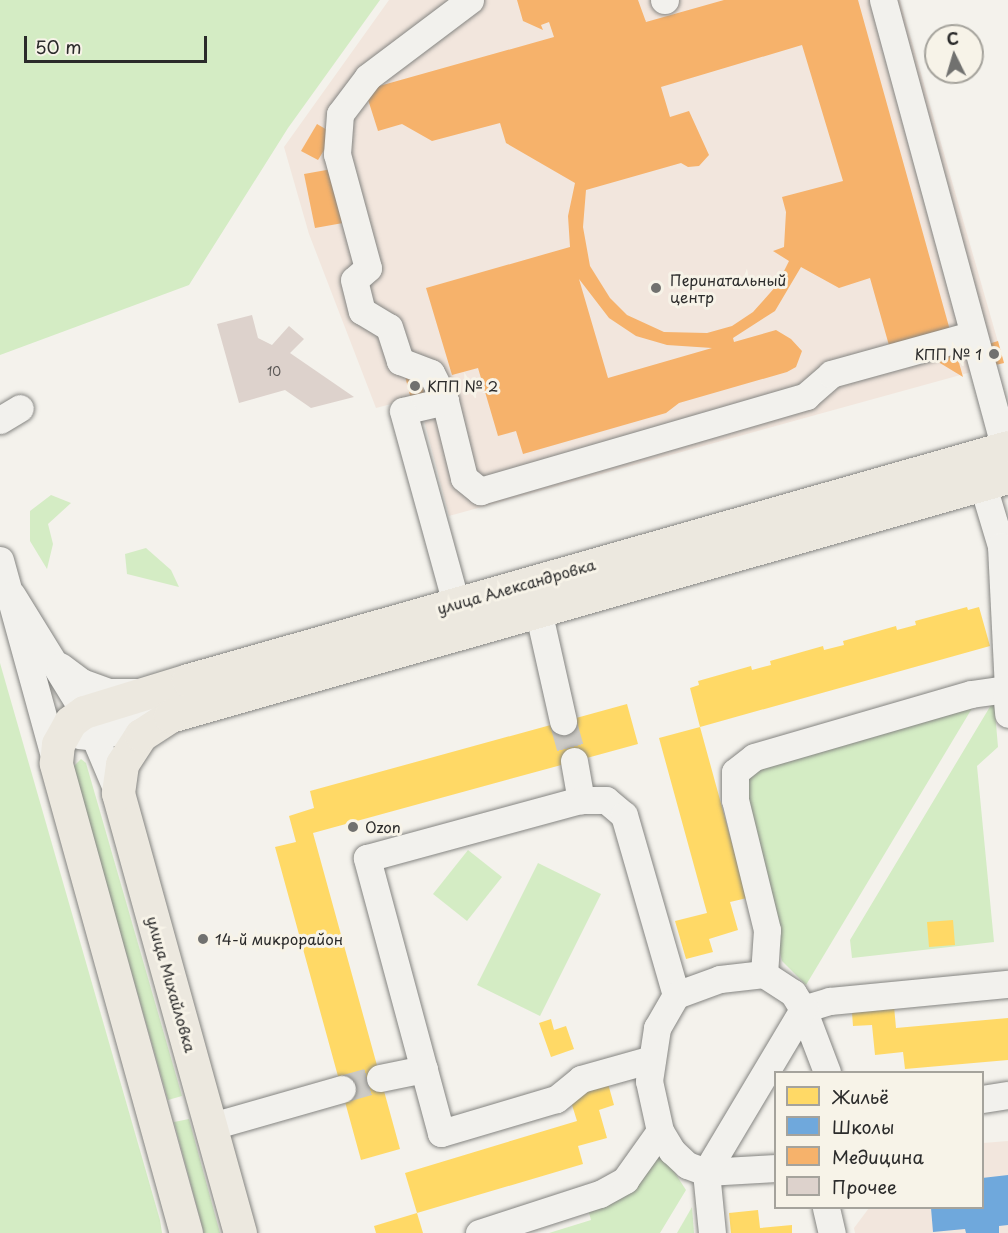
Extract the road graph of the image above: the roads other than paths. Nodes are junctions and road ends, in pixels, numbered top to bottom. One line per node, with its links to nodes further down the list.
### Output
1 (470, 0): 4 (street)
2 (883, 0): 3 (street)
3 (972, 335): 4 (street); 5 (street)
4 (445, 401): 8 (street)
5 (996, 462): 8 (main road, улица Александровка); 9 (main road, улица Александровка); 11 (street)
6 (0, 560): 7 (street)
7 (12, 596): 10 (street); 14 (street)
8 (456, 603): 12 (main road, улица Александровка)
9 (538, 610): 12 (main road, улица Александровка); 13 (street)
10 (52, 660): 12 (street); 14 (street)
11 (1007, 697): 18 (street)
12 (160, 704): 14 (main road, улица Александровка); 16 (main road)
13 (563, 721)
14 (72, 724): 16 (street, улица Михайловка); 34 (main road)
15 (574, 761): 17 (street)
16 (118, 793): 29 (main road, улица Михайловка)
17 (581, 800): 20 (street); 23 (street)
18 (764, 974): 20 (street); 21 (street)
19 (1008, 984): 21 (street)
20 (676, 995): 22 (street)
21 (803, 1009): 24 (street); 32 (street)
22 (652, 1059): 23 (street); 30 (street)
23 (424, 1069): 25 (street)
24 (827, 1071)
25 (381, 1078)
26 (342, 1089): 29 (street)
27 (1008, 1095): 28 (street)
28 (984, 1099)
29 (212, 1126): 35 (main road, улица Михайловка)
30 (660, 1131): 32 (street); 36 (street)
31 (774, 1168): 32 (street)
32 (706, 1172): 37 (street)
33 (826, 1209): 38 (street)
34 (186, 1233)
35 (240, 1233)
36 (479, 1233)
37 (712, 1233)
38 (832, 1233)

